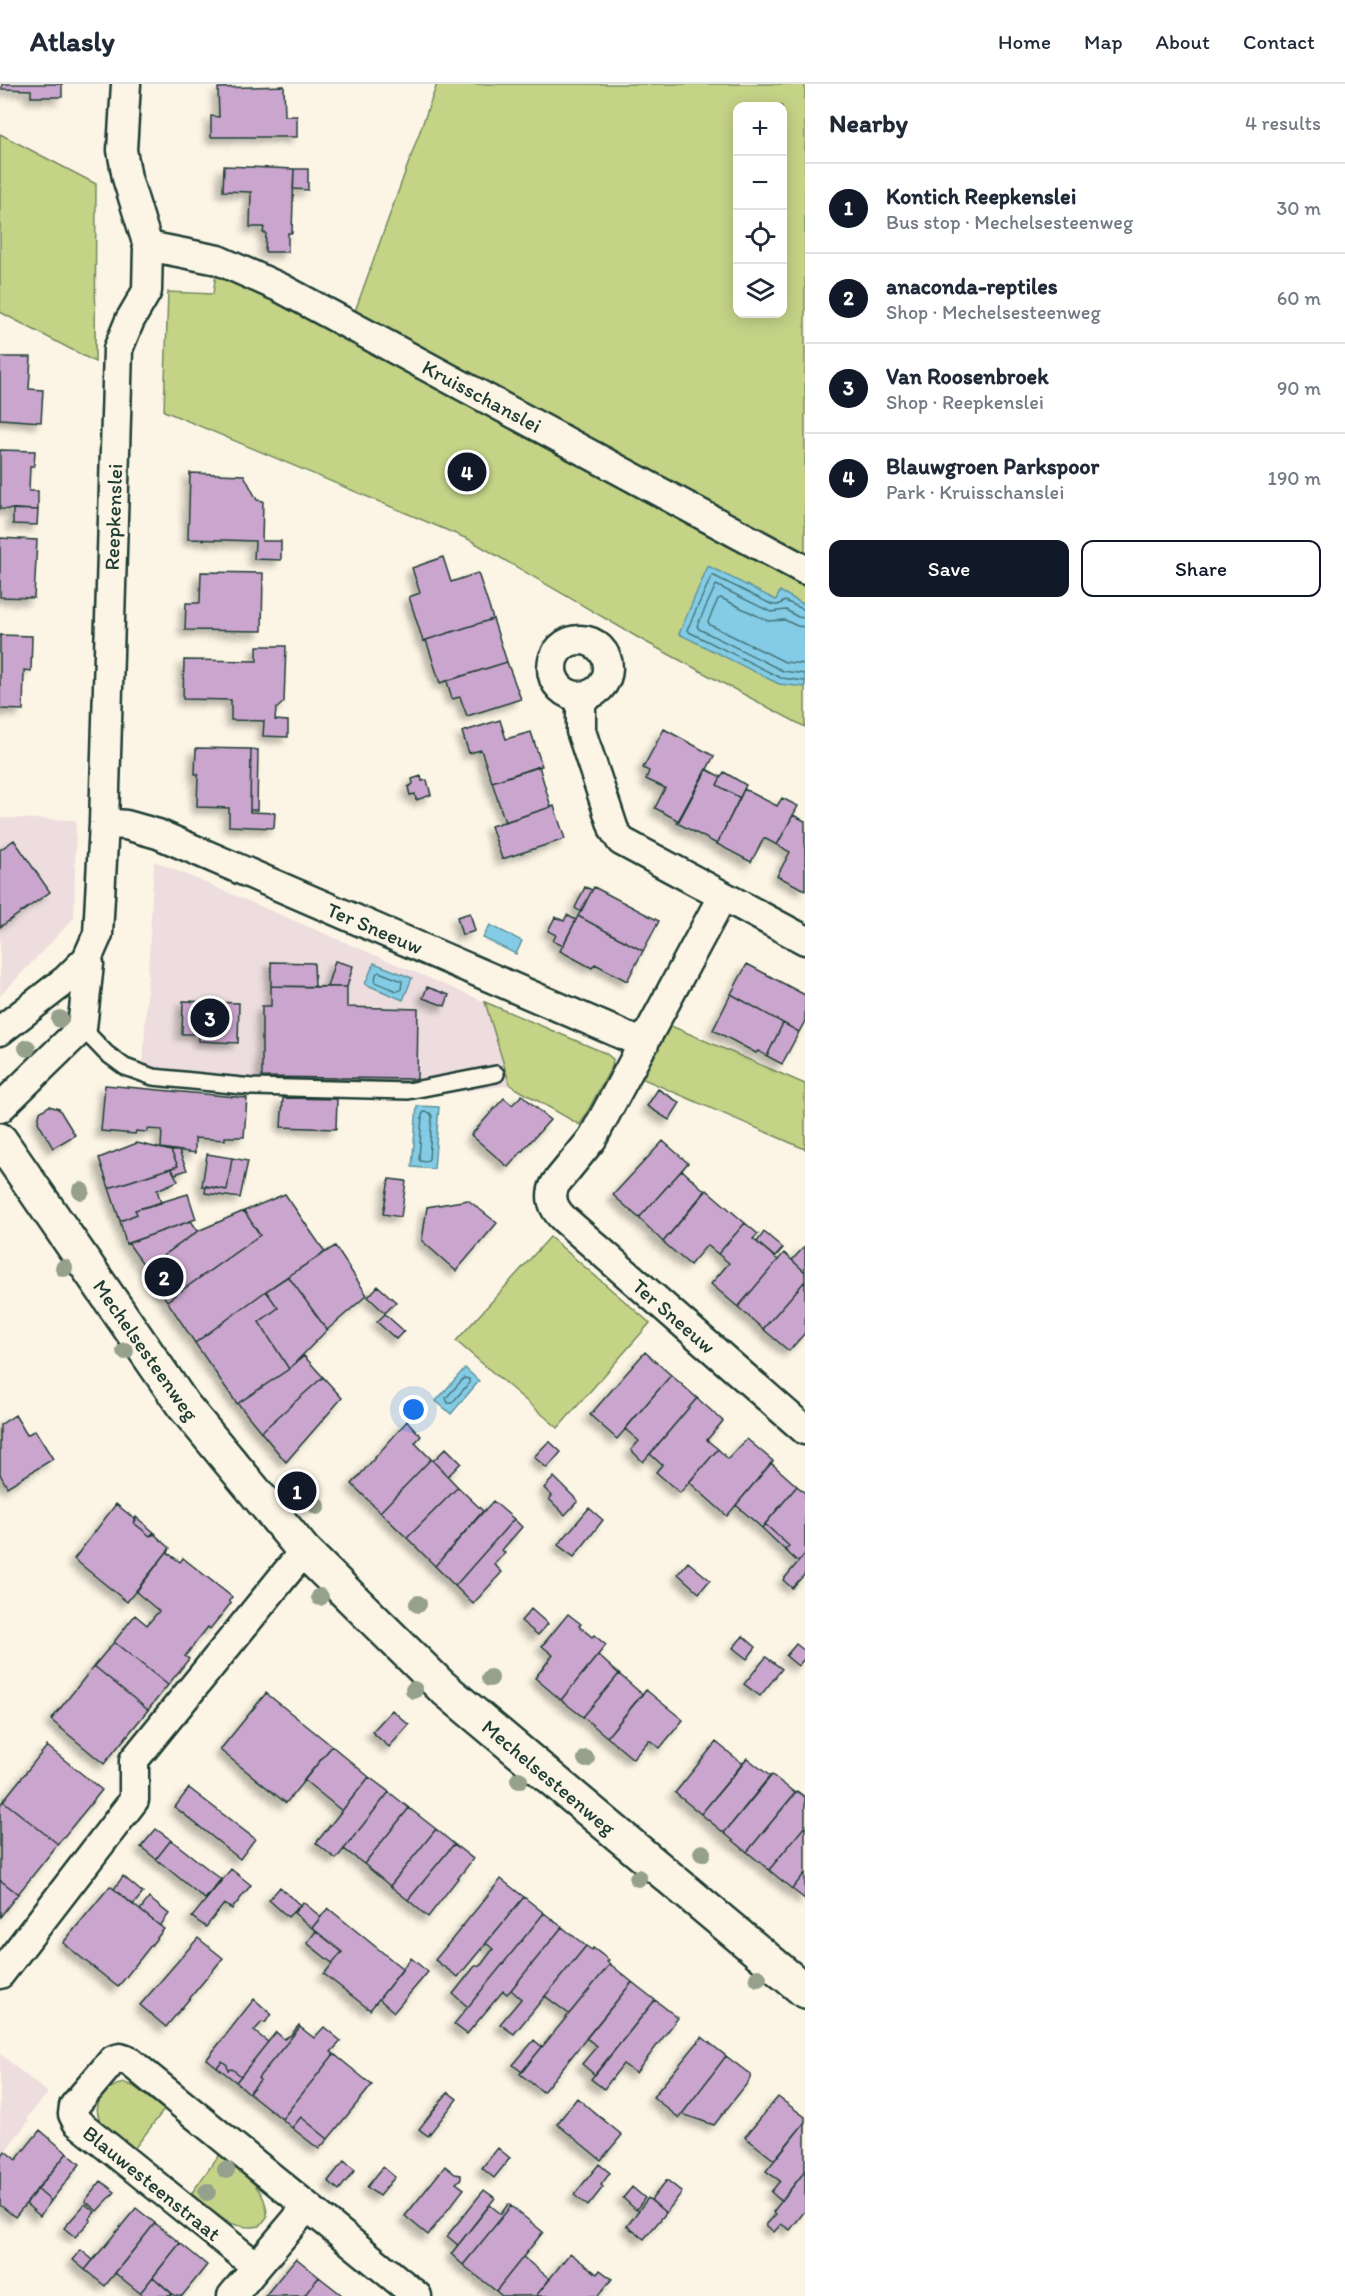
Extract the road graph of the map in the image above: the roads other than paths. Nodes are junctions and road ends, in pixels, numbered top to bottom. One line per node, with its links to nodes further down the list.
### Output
1 (126, 84): 2 (street, Reepkenslei)
2 (148, 246): 3 (street, Kruisschanslei); 5 (street, Reepkenslei)
3 (805, 570)
4 (581, 696): 6 (street)
5 (104, 822): 8 (street, Reepkenslei); 11 (street, Ter Sneeuw)
6 (722, 897): 7 (street); 11 (street, Ter Sneeuw)
7 (805, 940)
8 (87, 959): 9 (street, Reepkenslei); 10 (street, Reepkenslei)
9 (82, 1028): 12 (lane); 13 (street)
10 (0, 1031)
11 (644, 1044): 15 (street, Ter Sneeuw)
12 (496, 1074)
13 (0, 1108)
14 (0, 1140): 16 (street, Mechelsesteenweg)
15 (805, 1430)
16 (304, 1551): 17 (street); 18 (street, Mechelsesteenweg)
17 (0, 1974)
18 (805, 1991)
19 (306, 2208): 20 (street); 20 (street, Blauwesteenstraat); 22 (street, Blauwesteenstraat)
20 (256, 2266): 21 (street)
21 (232, 2296)
22 (417, 2296)

